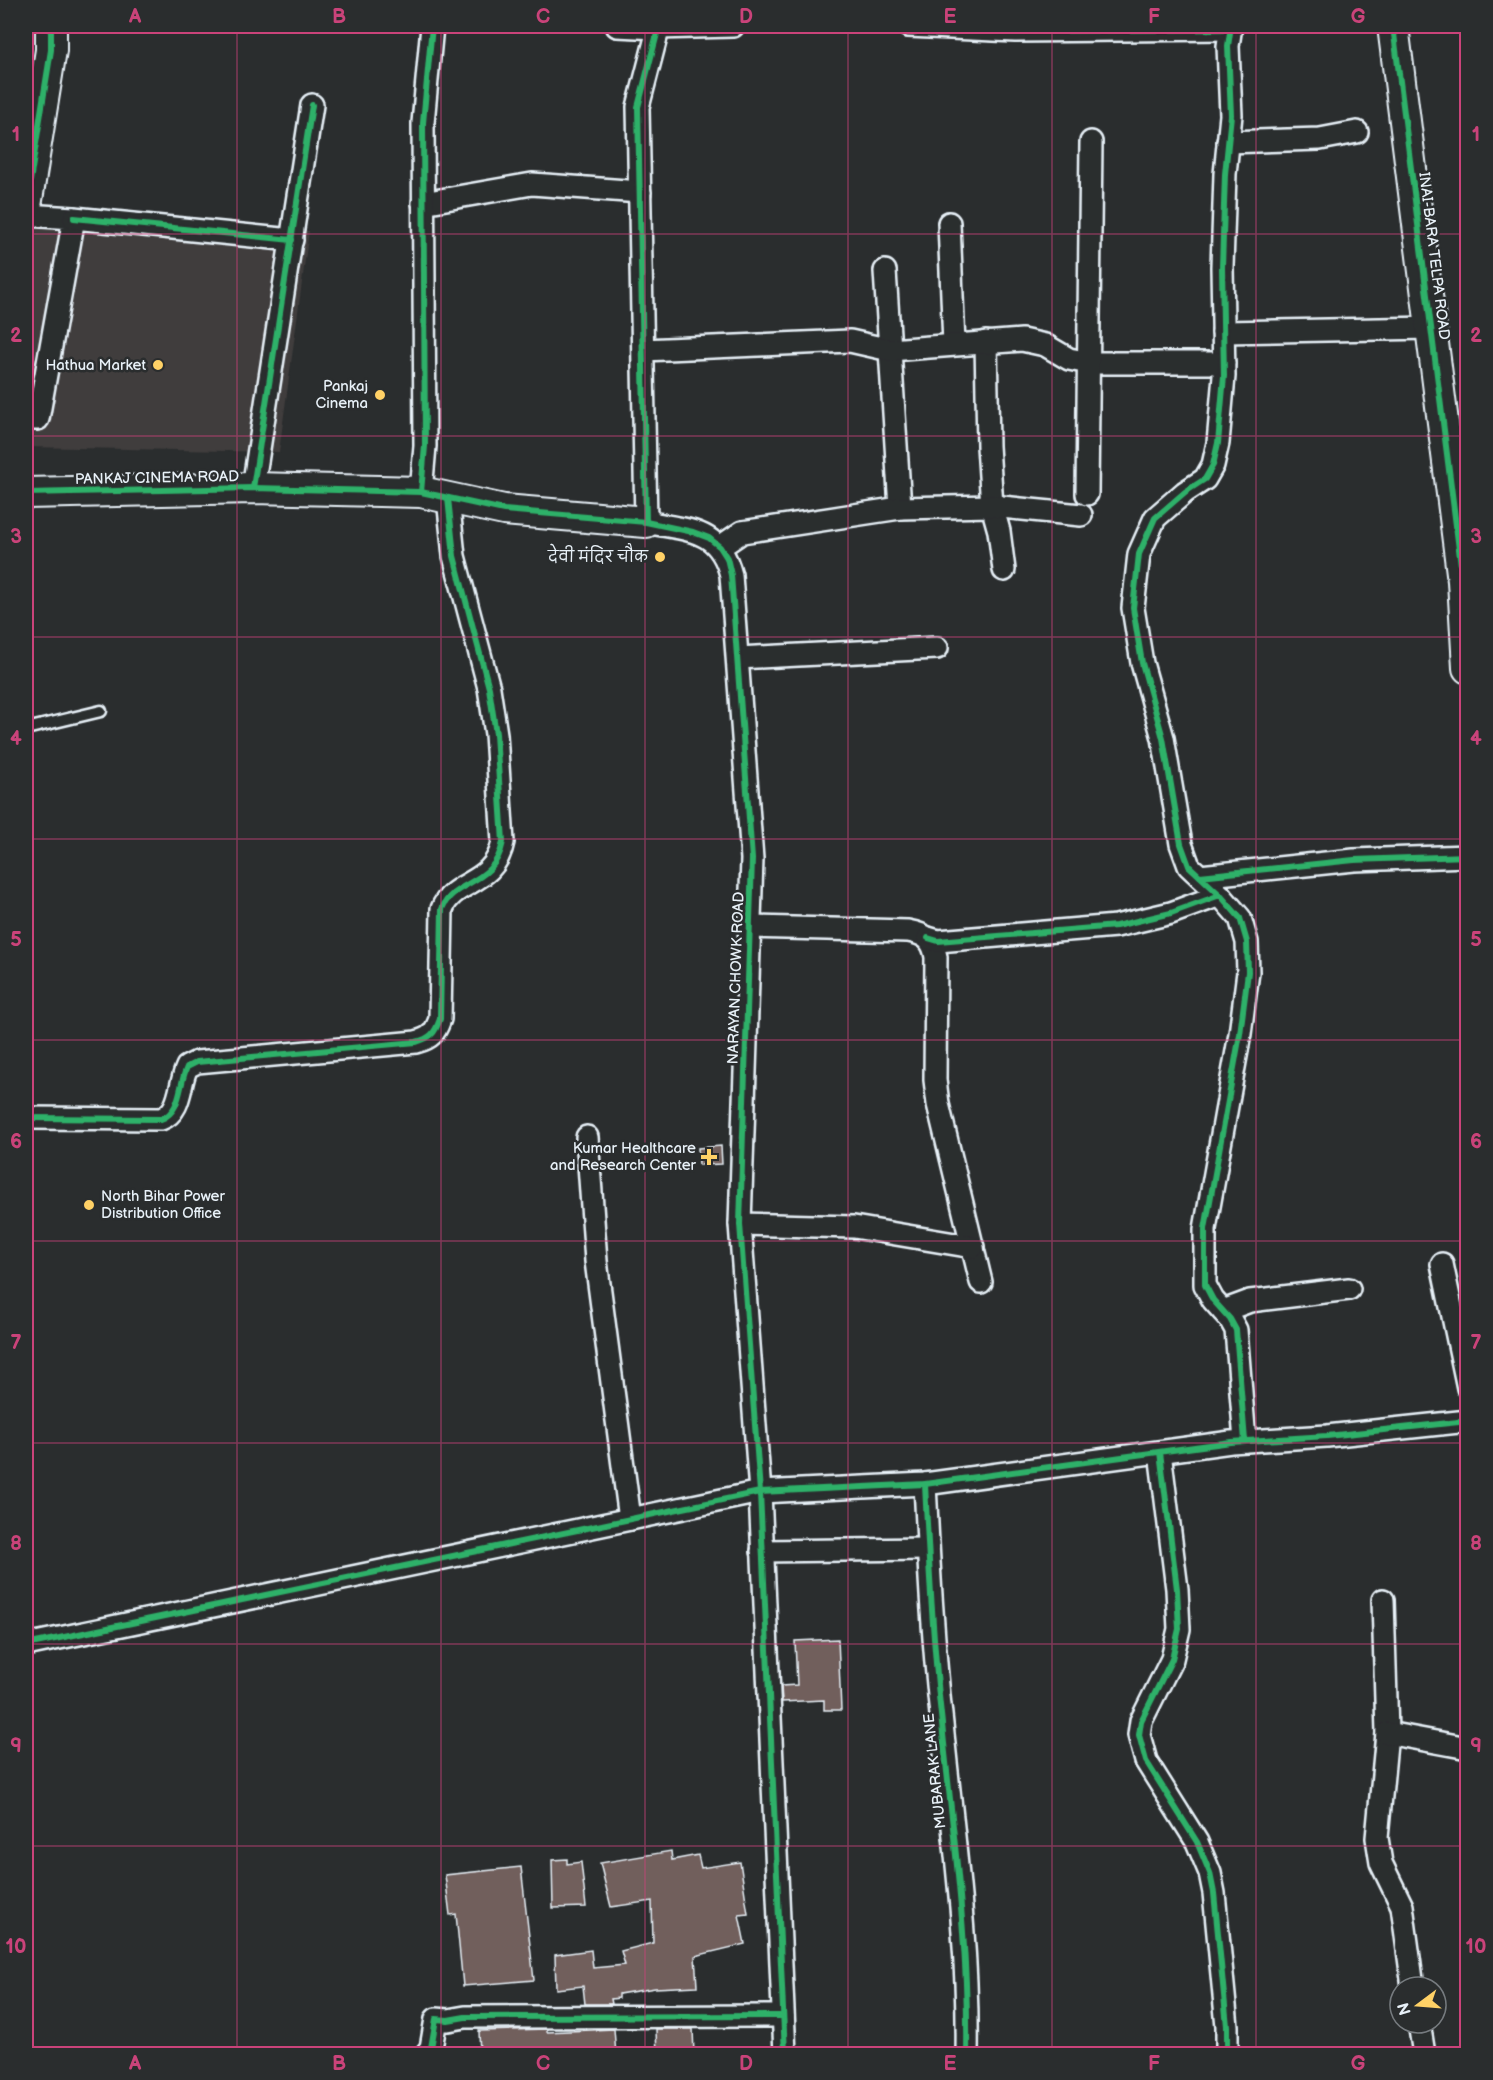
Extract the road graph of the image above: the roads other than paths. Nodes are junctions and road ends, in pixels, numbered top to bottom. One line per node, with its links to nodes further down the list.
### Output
1 (51, 26): 15 (street)
2 (432, 26): 14 (street)
3 (617, 26): 7 (street)
4 (733, 26): 7 (street)
5 (908, 26): 8 (street)
6 (1393, 26): 21 (street, INAI-BARA TELPA ROAD)
7 (658, 27): 13 (street)
8 (1231, 27): 12 (street)
9 (312, 105): 19 (street)
10 (1357, 132): 12 (street)
11 (1091, 142): 27 (street)
12 (1228, 142): 22 (street)
13 (640, 192): 14 (street); 25 (street)
14 (423, 204): 33 (street)
15 (26, 206)
16 (26, 215): 17 (street)
17 (74, 218): 19 (street); 29 (street)
18 (949, 223): 24 (street)
19 (292, 240): 30 (street)
20 (885, 271): 26 (street)
21 (1431, 328): 22 (street); 42 (street, INAI-BARA TELPA ROAD)
22 (1223, 332): 28 (street)
23 (986, 342): 24 (street); 27 (street); 34 (street)
24 (954, 344): 26 (street)
25 (643, 350): 26 (street); 37 (street)
26 (890, 350): 35 (street)
27 (1089, 363): 28 (street); 32 (street)
28 (1224, 363): 46 (street)
29 (26, 418)
30 (253, 488): 31 (street, PANKAJ CINEMA ROAD); 33 (street, PANKAJ CINEMA ROAD)
31 (26, 493)
32 (1087, 494)
33 (435, 495): 37 (street, PANKAJ CINEMA ROAD); 50 (street)
34 (992, 506): 35 (street); 36 (street); 39 (street)
35 (900, 508): 38 (street)
36 (1081, 515)
37 (646, 522): 38 (street)
38 (720, 547): 41 (street, NARAYAN CHOWK ROAD)
39 (1004, 570)
40 (937, 648): 41 (street)
41 (738, 658): 48 (street, NARAYAN CHOWK ROAD)
42 (1467, 668)
43 (101, 711): 44 (lane)
44 (26, 729)
45 (1467, 856): 46 (street)
46 (1200, 876): 47 (street)
47 (1220, 895): 49 (street); 57 (street)
48 (750, 927): 49 (street); 52 (street, NARAYAN CHOWK ROAD)
49 (928, 938): 53 (street)
50 (26, 1118)
51 (587, 1137): 64 (street)
52 (740, 1224): 53 (street); 63 (street, NARAYAN CHOWK ROAD)
53 (973, 1247): 55 (street)
54 (1442, 1264): 58 (street)
55 (981, 1282)
56 (1349, 1289): 57 (street)
57 (1223, 1311): 60 (street)
58 (1467, 1388)
59 (1467, 1421): 60 (street)
60 (1245, 1441): 61 (street)
61 (1160, 1452): 62 (street); 77 (street)
62 (925, 1485): 63 (street); 65 (street, MUBARAK LANE)
63 (760, 1492): 64 (street); 66 (street, NARAYAN CHOWK ROAD)
64 (630, 1519): 68 (street)
65 (928, 1549): 66 (street); 76 (street, MUBARAK LANE)
66 (762, 1551): 72 (street, NARAYAN CHOWK ROAD)
67 (1383, 1600): 69 (street)
68 (26, 1644)
69 (1387, 1733): 70 (street); 71 (street)
70 (1467, 1748)
71 (1411, 1975)
72 (783, 2016): 74 (street); 75 (street, NARAYAN CHOWK ROAD)
73 (1421, 2035): 78 (street)
74 (426, 2055)
75 (784, 2055)
76 (967, 2055)
77 (1227, 2055)
78 (1424, 2055)

